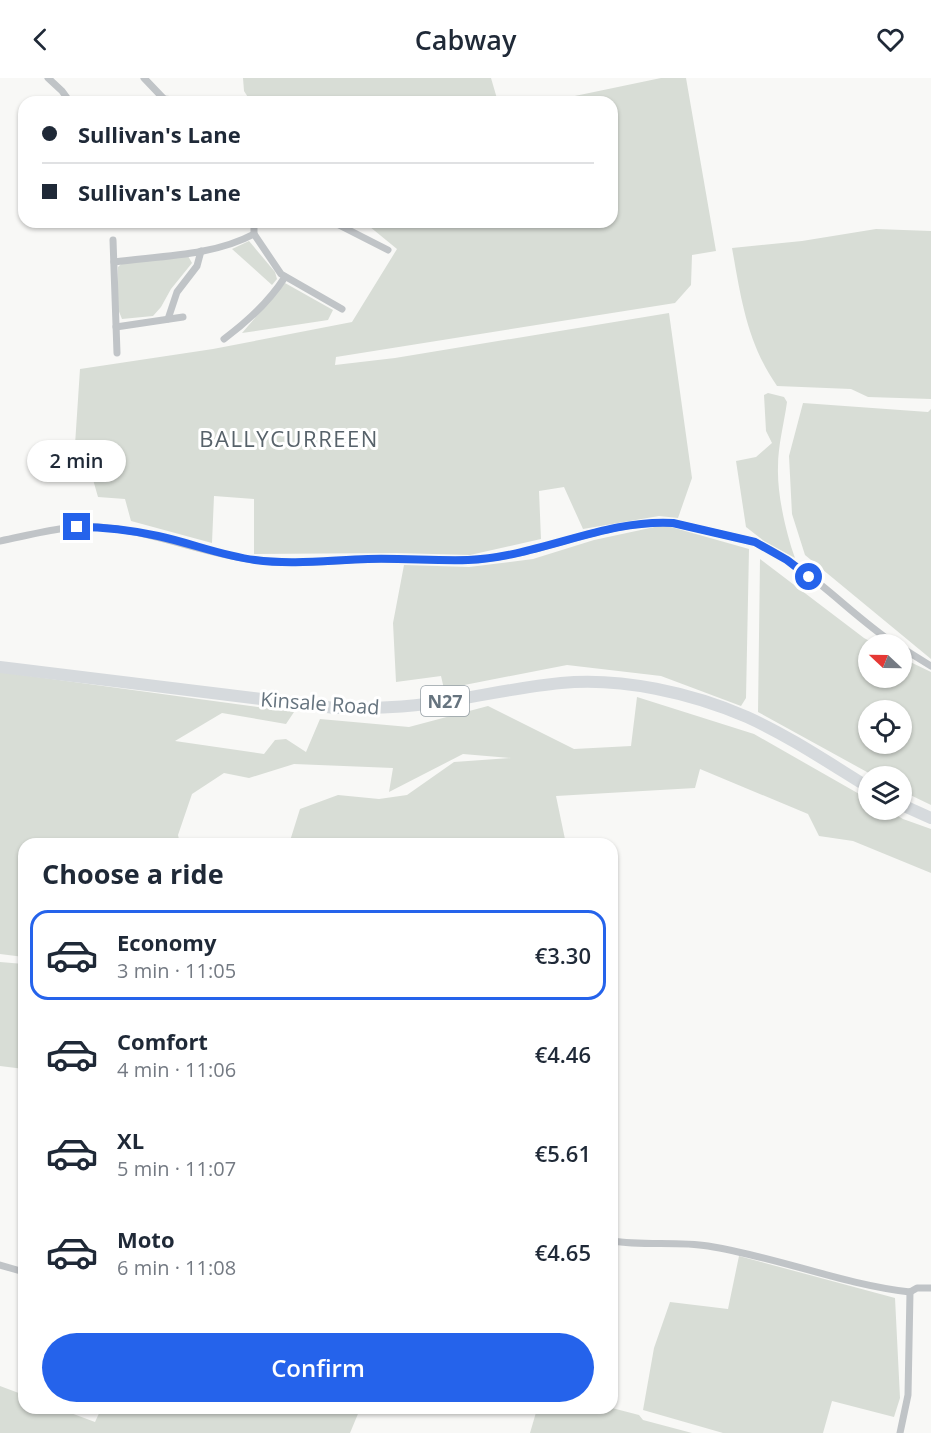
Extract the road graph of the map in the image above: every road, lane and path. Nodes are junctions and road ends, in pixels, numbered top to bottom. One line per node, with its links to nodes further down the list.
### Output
1 (48, 78): 3 (street)
2 (144, 78): 4 (street)
3 (66, 96)
4 (160, 96)
5 (254, 228): 7 (street)
6 (345, 228): 9 (street)
7 (254, 234): 10 (street); 12 (street)
8 (113, 240): 11 (street)
9 (388, 250)
10 (201, 251): 11 (street); 15 (street)
11 (114, 262): 16 (street)
12 (285, 277): 13 (street); 17 (street)
13 (342, 309)
14 (183, 317): 15 (street)
15 (168, 319): 16 (street)
16 (116, 327): 18 (street)
17 (224, 339)
18 (117, 353)
19 (0, 541): 20 (street)
20 (880, 634)
21 (912, 654): 22 (street)
22 (931, 666)
23 (0, 667): 24 (highway, Kinsale Road / N27)
24 (858, 781)
25 (912, 809): 26 (highway)
26 (931, 818)
27 (618, 1241): 31 (street)
28 (0, 1265): 29 (street)
29 (18, 1270)
30 (931, 1288): 31 (street)
31 (910, 1292): 32 (street)
32 (900, 1433)

